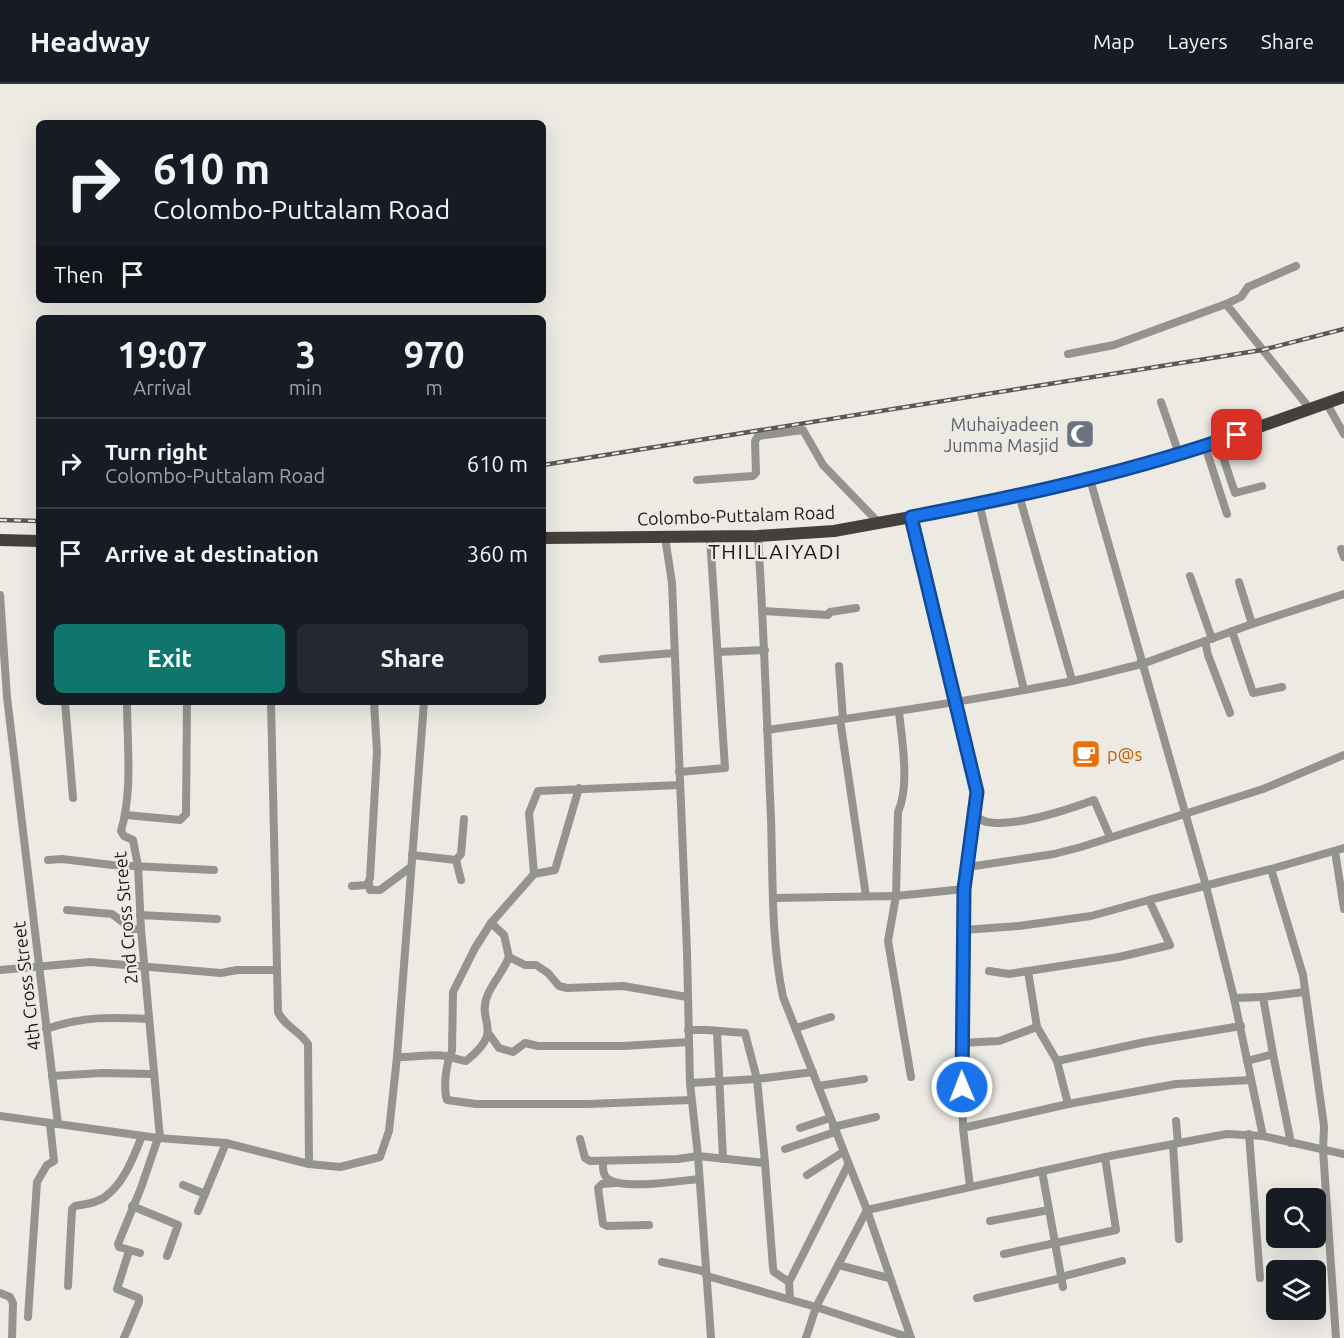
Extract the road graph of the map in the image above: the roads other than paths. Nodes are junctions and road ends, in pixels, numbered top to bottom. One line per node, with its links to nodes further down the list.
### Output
1 (1296, 266): 2 (street)
2 (1226, 304): 3 (street); 7 (street)
3 (1068, 354)
4 (1344, 397): 6 (highway, Colombo-Puttalam Road)
5 (1161, 402): 11 (street)
6 (1327, 404): 7 (highway, Colombo-Puttalam Road); 8 (street)
7 (1311, 410): 9 (highway, Colombo-Puttalam Road)
8 (1344, 434)
9 (1218, 442): 10 (highway, Colombo-Puttalam Road); 14 (street)
10 (1205, 447): 11 (highway, Colombo-Puttalam Road); 17 (street)
11 (1179, 454): 12 (highway, Colombo-Puttalam Road)
12 (1090, 479): 15 (highway, Colombo-Puttalam Road); 43 (street)
13 (697, 480): 19 (street)
14 (1262, 486)
15 (1019, 495): 16 (highway, Colombo-Puttalam Road); 45 (street)
16 (979, 503): 18 (highway, Colombo-Puttalam Road); 47 (street)
17 (1227, 514)
18 (911, 517): 19 (highway, Colombo-Puttalam Road); 48 (street)
19 (878, 522): 20 (highway, Colombo-Puttalam Road)
20 (758, 536): 22 (highway, Colombo-Puttalam Road); 34 (street)
21 (664, 537): 22 (highway, Colombo-Puttalam Road); 23 (highway, Colombo-Puttalam Road); 40 (street)
22 (710, 537): 39 (street)
23 (546, 538)
24 (0, 540): 25 (highway)
25 (36, 541)
26 (1341, 549): 27 (street)
27 (1344, 558)
28 (1115, 566): 43 (street)
29 (1190, 576): 37 (street)
30 (1239, 582): 35 (street)
31 (1344, 594): 35 (street)
32 (0, 595): 42 (street, 4th Cross Street)
33 (856, 608): 34 (street)
34 (763, 611): 38 (street)
35 (1252, 624): 36 (street)
36 (1232, 631): 37 (street); 46 (street)
37 (1208, 640): 43 (street); 56 (street)
38 (765, 650): 39 (street); 58 (street)
39 (718, 652): 60 (street)
40 (674, 653): 41 (street); 60 (street)
41 (602, 659)
42 (2, 664): 97 (street, 4th Cross Street)
43 (1142, 664): 45 (street); 64 (street)
44 (839, 666): 57 (street)
45 (1072, 680): 47 (street)
46 (1282, 687)
47 (1023, 690): 48 (street)
48 (955, 701): 55 (street); 66 (street)
49 (65, 705): 63 (street)
50 (127, 705): 65 (street, 2nd Cross Street)
51 (187, 705): 65 (street)
52 (271, 705): 100 (street)
53 (374, 705): 81 (street)
54 (424, 705): 71 (street)
55 (900, 712): 57 (street); 86 (street)
56 (1230, 713)
57 (842, 719): 58 (street); 85 (street)
58 (768, 730): 87 (street)
59 (1344, 755): 64 (street)
60 (679, 772): 61 (street)
61 (680, 785): 62 (street); 105 (street)
62 (579, 788): 79 (street); 79 (street)
63 (73, 798)
64 (1185, 813): 68 (street); 83 (street)
65 (126, 815): 74 (street, 2nd Cross Street)
66 (974, 816): 68 (street); 76 (street)
67 (464, 819): 73 (street)
68 (1110, 837): 76 (street)
69 (1344, 848): 70 (street)
70 (1335, 851): 77 (street); 89 (street)
71 (412, 855): 73 (street); 75 (street)
72 (48, 860): 74 (street)
73 (456, 860): 80 (street)
74 (138, 866): 78 (street); 91 (street, 2nd Cross Street)
75 (411, 867): 81 (street); 120 (street)
76 (968, 867): 84 (street)
77 (1271, 869): 83 (street); 103 (street)
78 (214, 870)
79 (534, 874): 93 (street)
80 (461, 880)
81 (369, 883): 82 (street)
82 (352, 885)
83 (1206, 886): 88 (street); 106 (street)
84 (964, 889): 86 (street); 95 (street)
85 (866, 896): 86 (street); 87 (street)
86 (896, 896): 126 (street)
87 (773, 898): 111 (street)
88 (1149, 900): 95 (street); 102 (street)
89 (1344, 909)
90 (67, 910): 94 (street)
91 (140, 915): 92 (street); 94 (street, 2nd Cross Street)
92 (218, 919)
93 (492, 923): 96 (street); 119 (street)
94 (141, 929): 98 (street, 2nd Cross Street)
95 (963, 930): 117 (street)
96 (509, 957): 105 (street); 115 (street)
97 (38, 965): 98 (street); 99 (street); 112 (street, 4th Cross Street)
98 (144, 966): 100 (street); 108 (street, 2nd Cross Street)
99 (0, 970)
100 (277, 970): 160 (street)
101 (989, 971): 102 (street)
102 (1028, 971): 110 (street)
103 (1305, 993): 104 (street); 152 (street)
104 (1263, 997): 106 (street); 118 (street)
105 (687, 998): 113 (street)
106 (1234, 998): 109 (street)
107 (831, 1017): 111 (street)
108 (149, 1019): 112 (street); 124 (street, 2nd Cross Street)
109 (1241, 1026): 121 (street); 122 (street)
110 (1037, 1027): 117 (street); 121 (street)
111 (796, 1028): 123 (street)
112 (46, 1029): 125 (street, 4th Cross Street)
113 (688, 1030): 114 (street); 116 (street)
114 (717, 1031): 127 (street); 129 (street)
115 (489, 1034): 116 (street); 119 (street)
116 (689, 1042): 131 (street)
117 (961, 1043): 141 (street)
118 (1273, 1054): 122 (street); 150 (street)
119 (449, 1056): 120 (street); 133 (street)
120 (397, 1057): 160 (street)
121 (1057, 1061): 134 (street)
122 (1247, 1061): 130 (street)
123 (813, 1072): 127 (street); 132 (street)
124 (154, 1074): 125 (street); 146 (street, 2nd Cross Street)
125 (52, 1076): 139 (street, 4th Cross Street)
126 (911, 1077)
127 (757, 1079): 129 (street); 159 (street)
128 (864, 1079): 132 (street)
129 (721, 1080): 131 (street); 157 (street)
130 (1251, 1080): 134 (street); 145 (street)
131 (690, 1083): 133 (street)
132 (818, 1086): 137 (street)
133 (691, 1100): 155 (street)
134 (1068, 1104): 141 (street)
135 (0, 1116): 139 (street)
136 (876, 1117): 142 (street)
137 (830, 1118): 140 (street); 142 (street)
138 (1176, 1121): 149 (street)
139 (54, 1124): 144 (street); 194 (street, 4th Cross Street)
140 (800, 1128)
141 (963, 1128): 167 (street)
142 (834, 1129): 151 (street); 153 (street)
143 (1249, 1134): 145 (street); 149 (street); 186 (street)
144 (142, 1136): 146 (street); 189 (street)
145 (1263, 1136): 150 (street)
146 (159, 1138): 148 (street); 169 (street)
147 (580, 1139): 158 (street)
148 (226, 1143): 160 (street); 168 (street)
149 (1176, 1143): 156 (street); 175 (street)
150 (1291, 1143): 152 (street)
151 (785, 1149)
152 (1323, 1150): 154 (street); 199 (street)
153 (843, 1152): 161 (street); 163 (street)
154 (1344, 1154)
155 (698, 1156): 157 (street); 158 (street); 164 (street)
156 (1105, 1157): 162 (street); 176 (street)
157 (723, 1159): 159 (street)
158 (603, 1161): 165 (street)
159 (765, 1163): 188 (street)
160 (309, 1164)
161 (848, 1165): 170 (street); 188 (street)
162 (1042, 1171): 167 (street); 171 (street)
163 (807, 1176)
164 (699, 1179): 165 (street); 184 (street)
165 (619, 1183): 174 (street)
166 (183, 1185): 168 (street)
167 (970, 1187): 170 (street)
168 (205, 1194): 172 (street)
169 (132, 1206): 177 (street); 180 (street)
170 (867, 1210): 183 (street); 185 (street)
171 (1049, 1210): 173 (street); 176 (street)
172 (198, 1211)
173 (990, 1221)
174 (649, 1225)
175 (1179, 1239)
176 (1055, 1244): 179 (street); 187 (street)
177 (129, 1251): 178 (street); 196 (street)
178 (140, 1253)
179 (1004, 1254)
180 (167, 1256)
181 (1122, 1261): 187 (street)
182 (662, 1262): 184 (street)
183 (838, 1265): 185 (street); 193 (street)
184 (707, 1276): 192 (street); 197 (street)
185 (890, 1278): 193 (street)
186 (1260, 1278)
187 (1062, 1281): 191 (street)
188 (789, 1282): 192 (street)
189 (68, 1286)
190 (0, 1293): 195 (street)
191 (977, 1298)
192 (790, 1299): 193 (street)
193 (816, 1307): 198 (street)
194 (28, 1317)
195 (12, 1338)
196 (124, 1338)
197 (711, 1338)
198 (807, 1338)
199 (1336, 1338)

